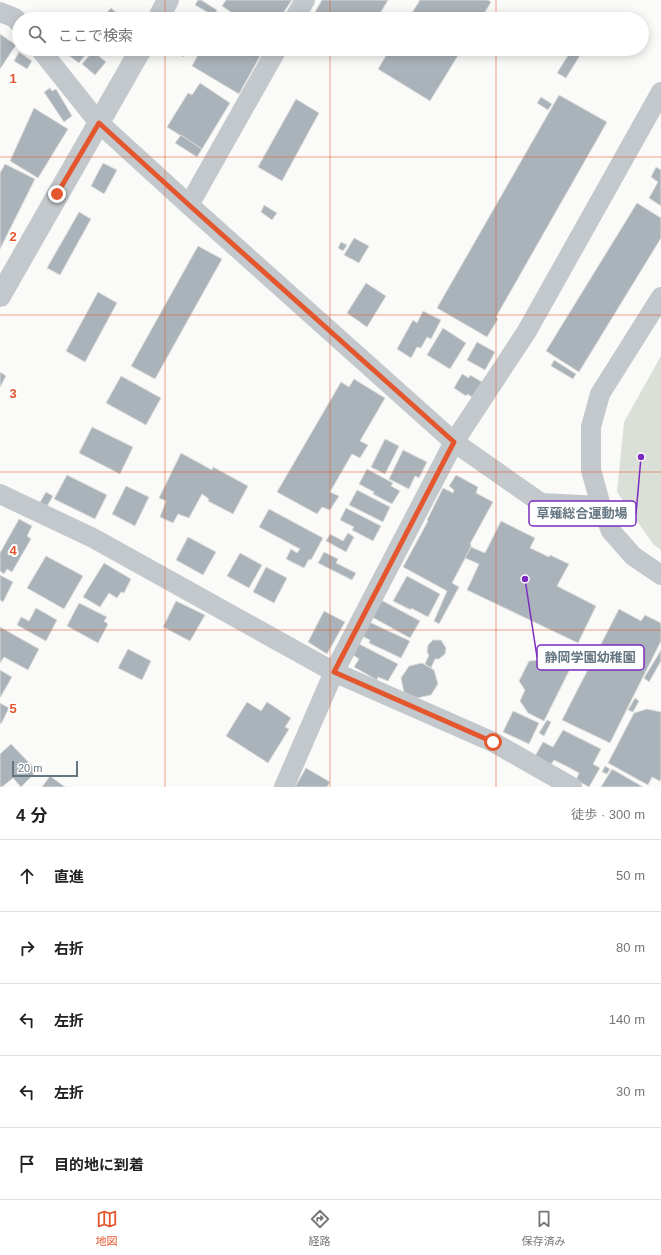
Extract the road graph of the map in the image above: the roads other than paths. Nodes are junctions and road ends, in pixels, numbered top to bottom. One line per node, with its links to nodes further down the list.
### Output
1 (168, 0): 4 (street)
2 (305, 0): 5 (street)
3 (0, 12): 6 (street)
4 (162, 12)
5 (298, 12)
6 (12, 17)
7 (46, 56): 11 (street)
8 (137, 56): 11 (street)
9 (273, 56): 12 (street)
10 (661, 92): 15 (street)
11 (99, 123): 12 (street); 13 (street)
12 (189, 205): 15 (street)
13 (0, 296)
14 (661, 297): 17 (street)
15 (454, 442): 17 (street); 19 (street)
16 (0, 494): 19 (street)
17 (601, 506): 18 (street)
18 (661, 575)
19 (334, 672): 20 (street); 21 (street)
20 (284, 787)
21 (572, 787)

